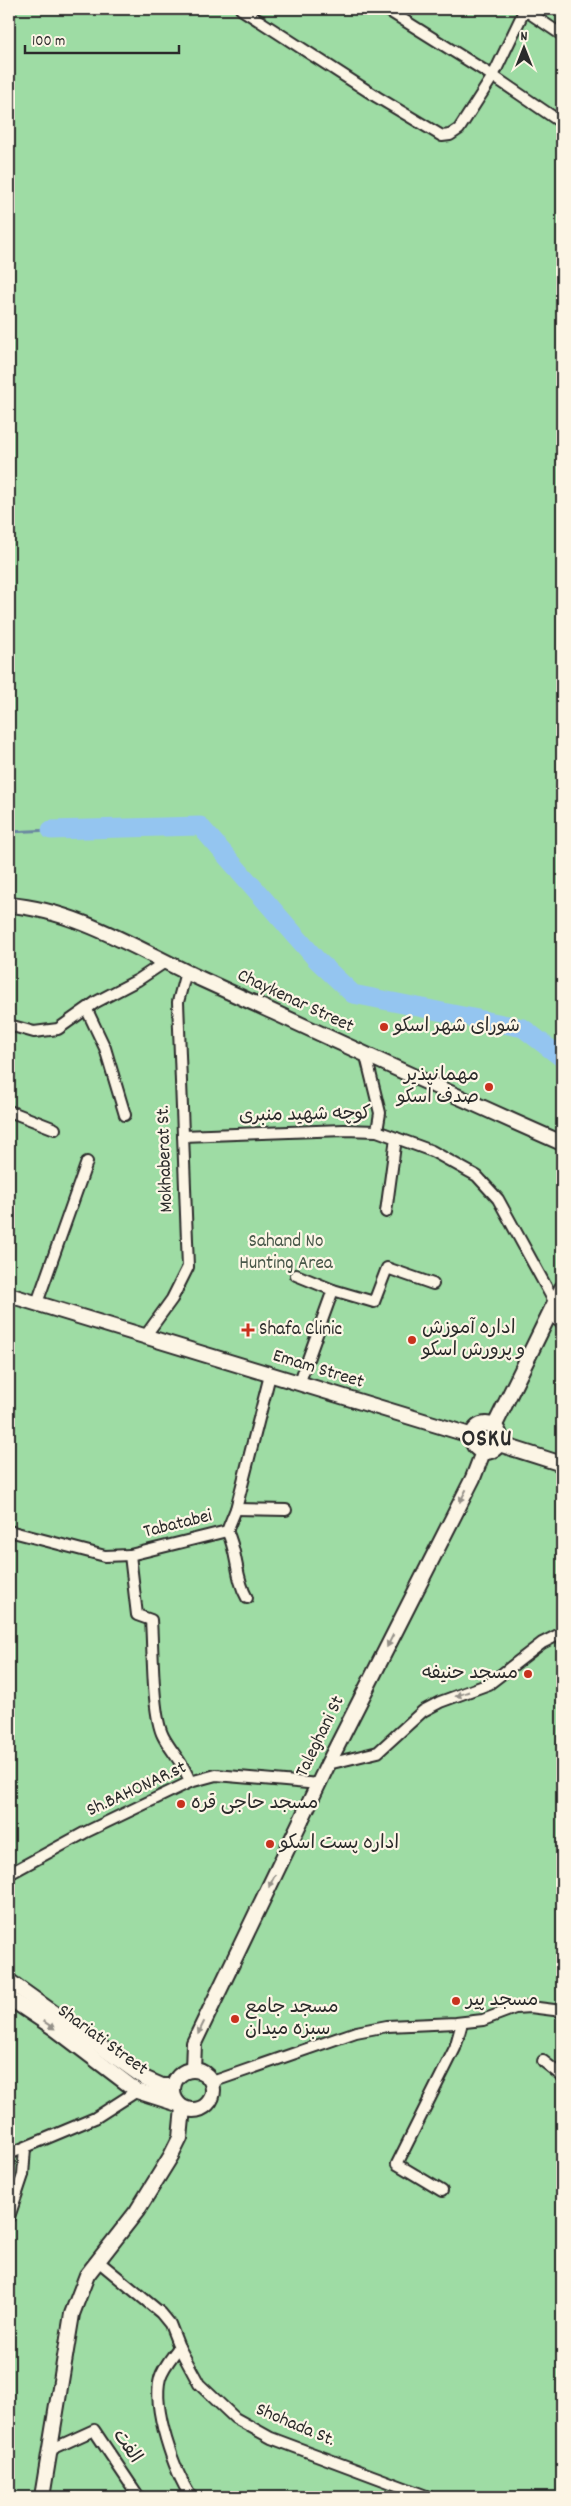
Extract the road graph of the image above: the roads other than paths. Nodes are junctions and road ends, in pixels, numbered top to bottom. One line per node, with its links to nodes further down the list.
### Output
1 (240, 9): 5 (street)
2 (386, 9): 5 (street)
3 (525, 10): 4 (street); 5 (street)
4 (562, 35)
5 (493, 76): 6 (street)
6 (562, 123)
7 (9, 905): 8 (main road, Chaykenar Street)
8 (165, 962): 9 (main road, Chaykenar Street); 10 (street)
9 (186, 972): 12 (main road, Chaykenar Street); 17 (street, Mokhaberat St.)
10 (86, 1010): 11 (street); 14 (street)
11 (9, 1025)
12 (366, 1056): 16 (street); 19 (main road, Chaykenar Street)
13 (9, 1111): 15 (street)
14 (125, 1115)
15 (55, 1129)
16 (377, 1131): 17 (street, کوچه شهید منبری); 18 (street, کوچه شهید منبری)
17 (183, 1136): 30 (street, Mokhaberat St.)
18 (396, 1138): 21 (street); 28 (street, کوچه شهید منبری)
19 (562, 1143)
20 (87, 1162): 27 (street)
21 (386, 1212)
22 (296, 1275): 25 (street)
23 (433, 1284): 25 (street)
24 (562, 1288): 28 (main road)
25 (333, 1290): 32 (street)
26 (9, 1294): 27 (main road, Emam Street)
27 (37, 1303): 30 (main road, Emam Street)
28 (552, 1308): 29 (street, کوچه شهید منبری); 33 (main road)
29 (562, 1324)
30 (146, 1335): 31 (main road, Emam Street)
31 (270, 1375): 32 (main road, Emam Street); 38 (street, Tabatabei)
32 (299, 1384): 34 (main road, Emam Street)
33 (494, 1427): 34 (main road); 35 (main road)
34 (473, 1436): 36 (main road)
35 (498, 1444): 36 (main road); 37 (main road)
36 (484, 1452): 45 (main road, Taleghani St, one-way to 45)
37 (562, 1464)
38 (236, 1509): 39 (street); 41 (street, Tabatabei)
39 (286, 1510)
40 (9, 1531): 42 (street, Tabatabei)
41 (227, 1531): 42 (street, Tabatabei); 43 (street)
42 (130, 1556): 46 (street)
43 (247, 1598)
44 (562, 1633): 45 (street, one-way to 45)
45 (328, 1764): 47 (main road, Taleghani St)
46 (190, 1782): 47 (street, Sh.BAHONAR.st); 48 (street, Sh.BAHONAR.st)
47 (319, 1784): 54 (main road, Taleghani St, one-way to 54)
48 (9, 1874)
49 (9, 1981): 57 (main road, Shariati Street)
50 (9, 1998): 58 (main road, Shariati Street, one-way to 58)
51 (562, 2011): 52 (street)
52 (462, 2022): 56 (street); 62 (street)
53 (543, 2061): 55 (street)
54 (193, 2070): 56 (main road); 57 (main road)
55 (562, 2076)
56 (212, 2082): 59 (main road)
57 (173, 2086): 59 (main road)
58 (137, 2091): 59 (main road, Shariati Street); 60 (street)
59 (180, 2106): 64 (main road)
60 (25, 2148): 61 (street); 63 (street)
61 (9, 2154)
62 (442, 2190)
63 (9, 2218)
64 (98, 2261): 65 (street, Shohada St.); 66 (main road)
65 (179, 2347): 69 (street); 70 (street, Shohada St.)
66 (50, 2450): 67 (main road); 68 (street, الفت)
67 (42, 2497)
68 (139, 2497)
69 (191, 2497)
70 (429, 2497)

